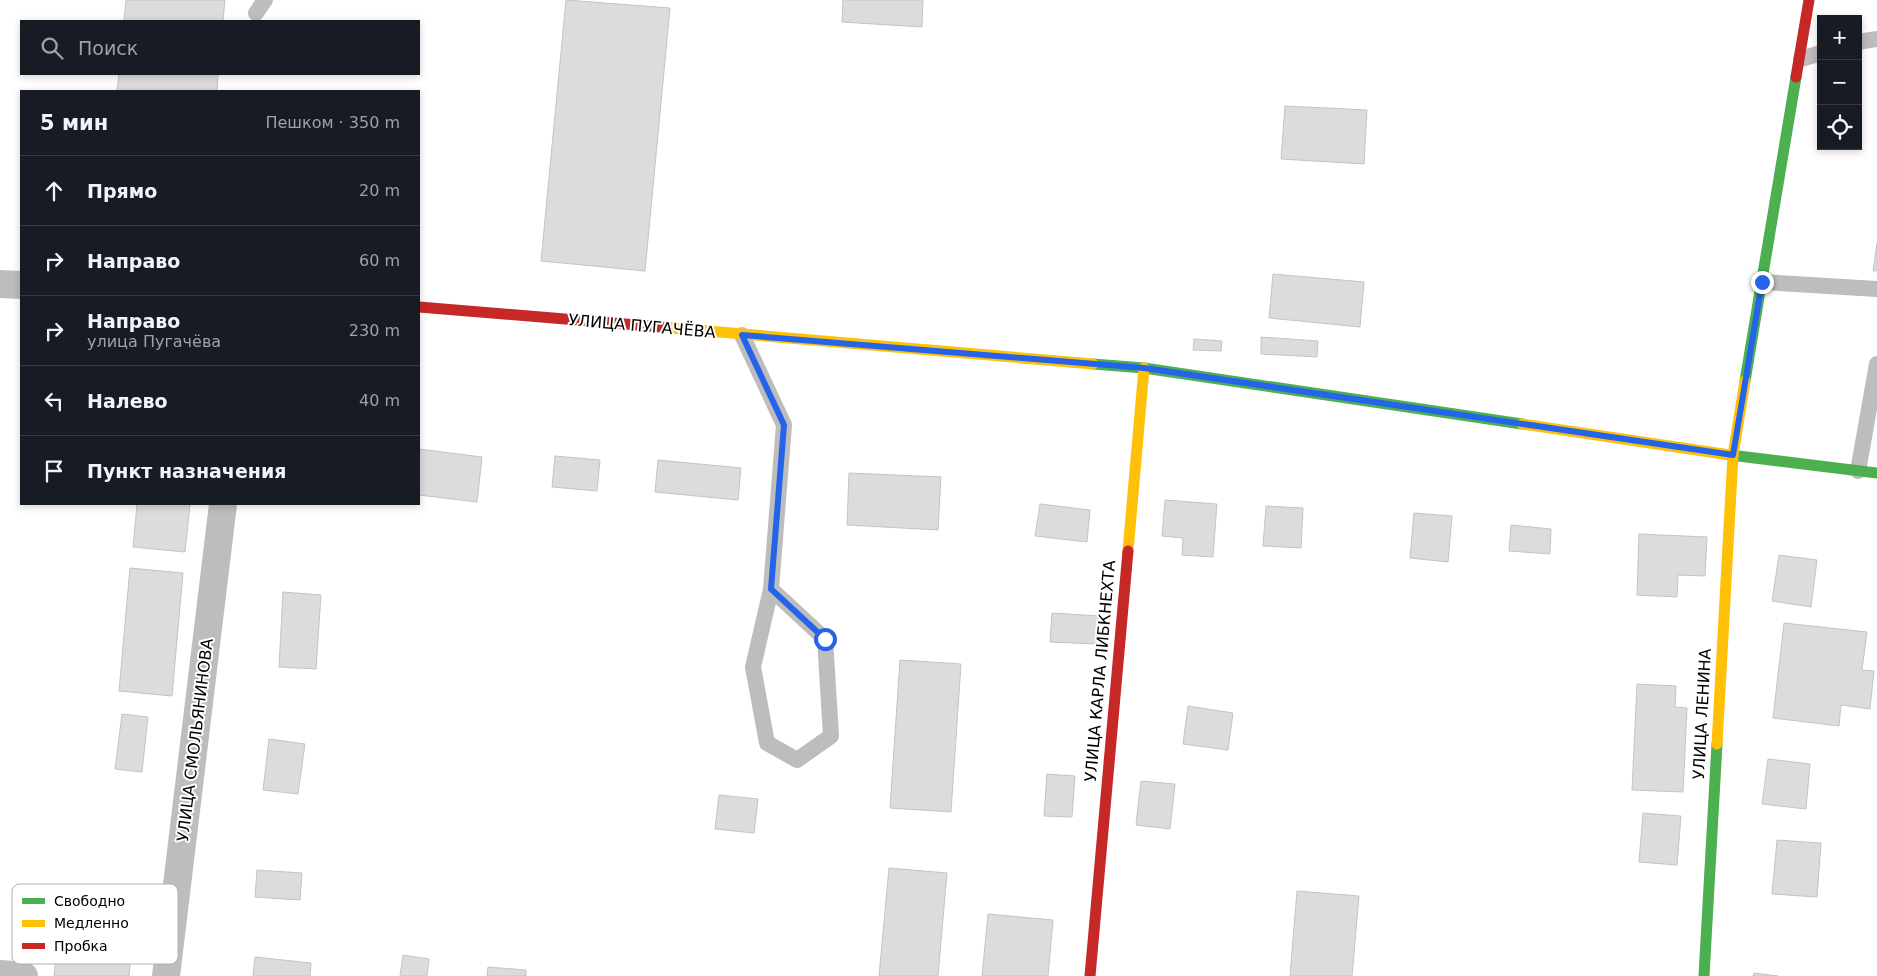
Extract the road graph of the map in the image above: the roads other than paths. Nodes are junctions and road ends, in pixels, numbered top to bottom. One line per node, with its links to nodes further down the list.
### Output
1 (1809, 0): 5 (street, УЛИЦА ЛЕНИНА)
2 (1877, 39): 3 (lane)
3 (1862, 41)
4 (1817, 54): 5 (lane)
5 (1801, 59): 6 (street, УЛИЦА ЛЕНИНА)
6 (1762, 282): 9 (lane); 14 (street, УЛИЦА ЛЕНИНА)
7 (0, 284): 8 (street)
8 (20, 285)
9 (1877, 289)
10 (420, 307): 11 (street, УЛИЦА ПУГАЧЁВА)
11 (742, 335): 13 (street, УЛИЦА ПУГАЧЁВА); 18 (lane)
12 (1877, 364): 15 (lane)
13 (1144, 368): 14 (street, УЛИЦА ПУГАЧЁВА); 22 (street, УЛИЦА КАРЛА ЛИБКНЕХТА)
14 (1733, 455): 15 (street, УЛИЦА ПУГАЧЁВА); 23 (street, УЛИЦА ЛЕНИНА)
15 (1858, 471): 16 (street, УЛИЦА ПУГАЧЁВА)
16 (1877, 473)
17 (224, 505): 19 (street, УЛИЦА СМОЛЬЯНИНОВА)
18 (771, 589): 18 (lane)
19 (177, 884)
20 (0, 974): 21 (street)
21 (24, 976)
22 (1090, 976)
23 (1704, 976)

